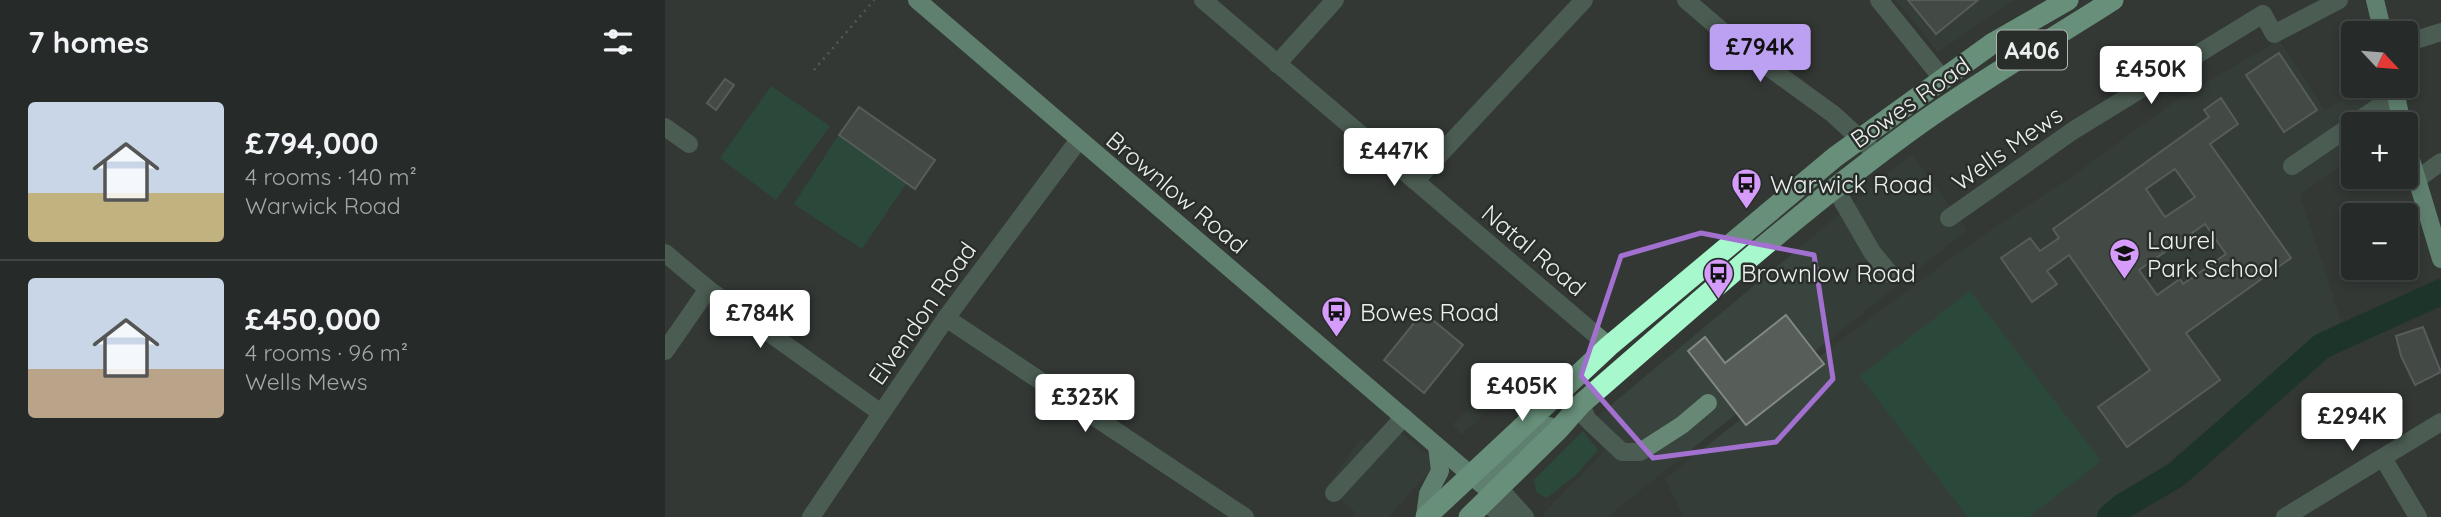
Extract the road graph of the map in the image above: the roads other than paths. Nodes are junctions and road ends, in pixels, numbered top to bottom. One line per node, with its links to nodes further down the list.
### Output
1 (917, 0): 19 (main road, Brownlow Road)
2 (1203, 0): 14 (street, Natal Road)
3 (1335, 0): 14 (street)
4 (1584, 0): 25 (street)
5 (1686, 0): 18 (street)
6 (1879, 0): 15 (street)
7 (2068, 0): 15 (highway, Bowes Road / A406)
8 (2113, 0): 21 (highway, Bowes Road / A406)
9 (2339, 0): 28 (street, Wells Mews)
10 (2375, 0): 11 (main road)
11 (2380, 21)
12 (2441, 32): 13 (street)
13 (2419, 39)
14 (1277, 64): 25 (street, Natal Road)
15 (1942, 78): 18 (highway, Bowes Road / A406)
16 (2384, 98): 23 (street)
17 (665, 127): 20 (street)
18 (1860, 139): 21 (street); 34 (highway, Bowes Road / A406)
19 (1078, 141): 33 (street, Elvendon Road); 39 (main road, Brownlow Road)
20 (689, 144)
21 (1878, 155): 27 (highway, Bowes Road / A406)
22 (2441, 162): 24 (street)
23 (2292, 166)
24 (2418, 179)
25 (1415, 180): 34 (street, Natal Road)
26 (2418, 186): 30 (main road)
27 (1835, 188): 31 (street); 37 (highway, Bowes Road / A406)
28 (1949, 218)
29 (665, 253): 32 (street)
30 (2441, 259)
31 (1890, 274)
32 (708, 289): 35 (street); 38 (street)
33 (946, 318): 38 (street, Elvendon Road); 47 (street)
34 (1609, 346): 43 (highway, Bowes Road / A406)
35 (665, 351)
36 (1709, 403): 37 (street)
37 (1581, 404): 43 (main road, A406); 45 (highway, Bowes Road / A406)
38 (881, 413): 46 (street, Elvendon Road)
39 (1403, 417): 41 (main road, Brownlow Road); 44 (street)
40 (2441, 422): 42 (street)
41 (1437, 446): 43 (main road, Brownlow Road); 48 (main road)
42 (2383, 458): 52 (street); 53 (street)
43 (1471, 474): 45 (main road, Brownlow Road); 48 (highway, A406)
44 (1333, 494)
45 (1493, 494): 49 (highway, Bowes Road / A406); 50 (street); 51 (street)
46 (811, 517)
47 (1245, 517)
48 (1426, 517)
49 (1469, 517)
50 (1503, 517)
51 (1525, 517)
52 (2285, 517)
53 (2418, 517)

